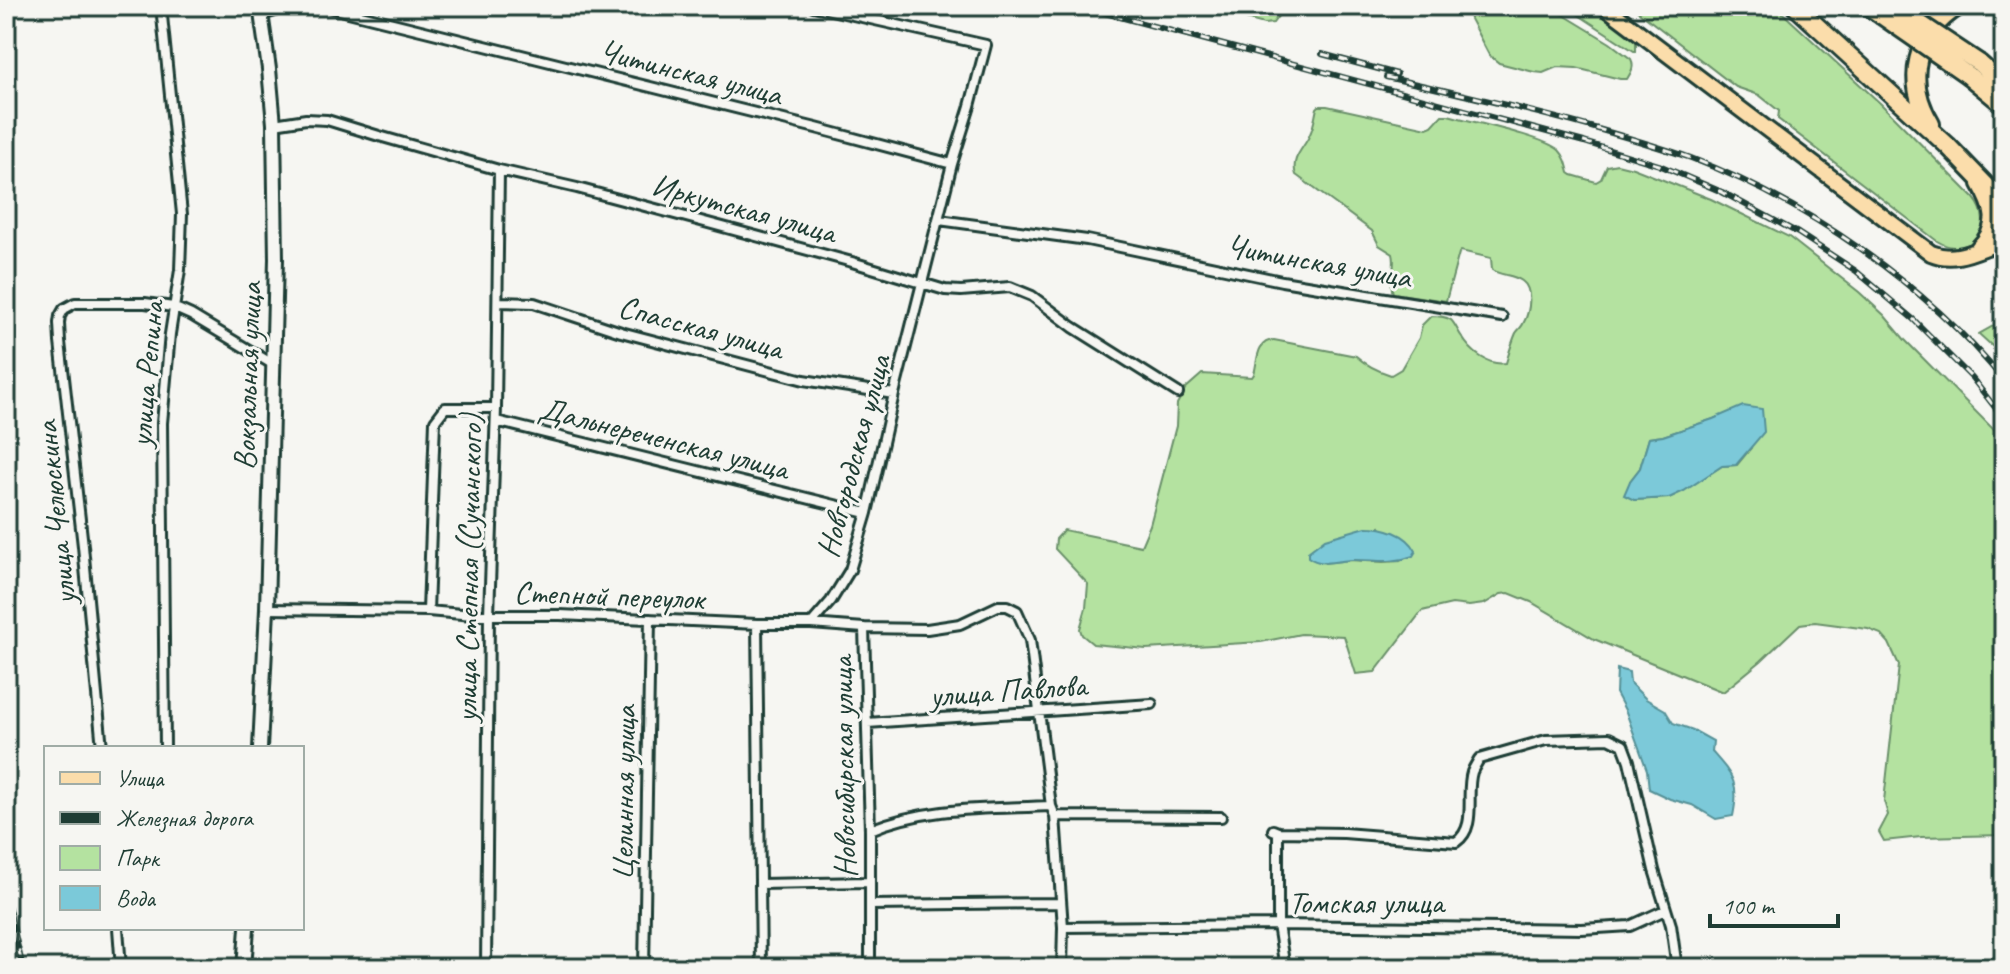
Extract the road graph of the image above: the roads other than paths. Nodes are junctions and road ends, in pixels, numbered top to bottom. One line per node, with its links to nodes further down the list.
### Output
1 (161, 6): 24 (street, улица Репина)
2 (291, 6): 9 (street)
3 (324, 6): 15 (street, Читинская улица)
4 (813, 6): 15 (street, Новгородская улица)
5 (1604, 6): 21 (main road)
6 (1795, 6): 14 (highway)
7 (1959, 6): 14 (highway)
8 (1881, 9): 10 (highway, bridge)
9 (261, 10): 13 (main road, Вокзальная улица)
10 (1974, 69): 11 (highway); 12 (highway)
11 (2004, 85)
12 (2004, 105)
13 (274, 124): 16 (street, Иркутская улица); 26 (main road, Вокзальная улица)
14 (1947, 145): 17 (highway)
15 (952, 164): 19 (street, Новгородская улица)
16 (499, 170): 22 (street, Иркутская улица); 23 (street, улица Степная (Сучанского))
17 (1974, 173): 18 (highway); 21 (main road)
18 (2004, 204)
19 (939, 220): 22 (street, Новгородская улица); 25 (street, Читинская улица)
20 (2004, 241): 21 (main road)
21 (1974, 251)
22 (922, 284): 27 (street, Иркутская улица); 28 (street, Новгородская улица)
23 (498, 302): 28 (street, Спасская улица); 29 (street, улица Степная (Сучанского))
24 (173, 307): 26 (street, улица Челюскина); 42 (street, улица Челюскина); 43 (street, улица Репина)
25 (1502, 317)
26 (274, 365): 32 (main road, Вокзальная улица)
27 (1178, 393)
28 (894, 394): 31 (street, Новгородская улица)
29 (496, 408): 30 (street, улица Степная (Сучанского)); 33 (street)
30 (496, 421): 31 (street, Дальнереченская улица); 34 (street, улица Степная (Сучанского))
31 (867, 513): 37 (street, Новгородская улица)
32 (267, 609): 33 (street, Степной переулок); 44 (main road, Вокзальная улица)
33 (428, 611): 34 (street, Степной переулок)
34 (489, 615): 35 (street, Степной переулок); 60 (street, улица Степная (Сучанского))
35 (650, 619): 36 (street, Степной переулок); 61 (street, Целинная улица)
36 (757, 624): 37 (street); 50 (street)
37 (811, 624): 38 (street)
38 (864, 628): 40 (street, Новосибирская улица); 41 (street, Новосибирская улица)
39 (1152, 704): 40 (street, улица Павлова)
40 (1040, 712): 41 (street, улица Павлова); 45 (street)
41 (867, 723): 48 (street, Новосибирская улица)
42 (102, 746)
43 (165, 746)
44 (260, 746)
45 (1051, 806): 46 (street); 48 (street)
46 (1055, 816): 47 (street); 51 (street)
47 (1221, 817)
48 (870, 830): 49 (street, Новосибирская улица)
49 (869, 882): 50 (street); 52 (street, Новосибирская улица)
50 (760, 884): 62 (street)
51 (1061, 903): 52 (street); 55 (street)
52 (870, 905): 63 (street, Новосибирская улица)
53 (1665, 910): 54 (street, Томская улица); 54 (street); 66 (street)
54 (1278, 925): 55 (street, Томская улица); 65 (street)
55 (1063, 927): 64 (street)
56 (118, 930): 58 (street)
57 (247, 930): 59 (main road)
58 (121, 968)
59 (244, 968)
60 (486, 968)
61 (644, 968)
62 (761, 968)
63 (870, 968)
64 (1062, 968)
65 (1285, 968)
66 (1677, 968)

